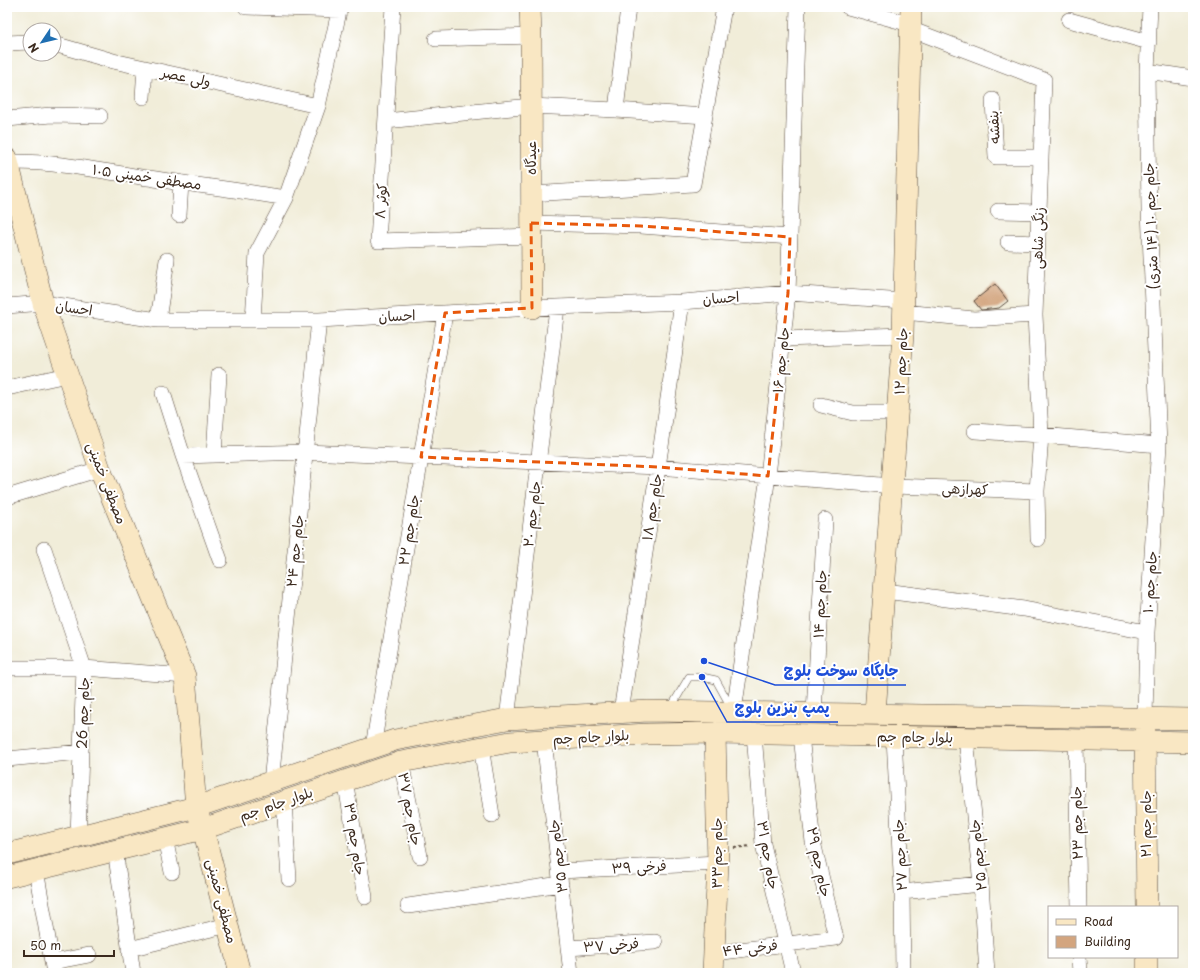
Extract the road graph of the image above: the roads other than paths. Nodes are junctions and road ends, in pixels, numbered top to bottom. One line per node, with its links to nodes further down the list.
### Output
1 (248, 7): 9 (street)
2 (394, 7): 29 (street, کوثر ۸)
3 (530, 7): 12 (main road, عیدگاه)
4 (628, 7): 25 (street)
5 (724, 7): 27 (street)
6 (798, 7): 39 (street, جام جم ۱۶)
7 (848, 7): 10 (street)
8 (1150, 7): 15 (street, جام جم ۱۰ (۱۴ متری))
9 (340, 9): 23 (street)
10 (910, 20): 30 (street, زنگی شاهی); 47 (main road, جام جم ۱۲)
11 (1069, 20): 15 (street)
12 (531, 36): 13 (street); 24 (main road, عیدگاه)
13 (436, 39)
14 (22, 42): 16 (street)
15 (1149, 42): 19 (street, جام جم ۱۰ (۱۴ متری))
16 (7, 43)
17 (62, 46): 18 (street, ولی عصر)
18 (145, 68): 21 (street); 23 (street, ولی عصر)
19 (1147, 71): 20 (street); 65 (street, جام جم ۱۰ (۱۴ متری))
20 (1193, 78)
21 (142, 97)
22 (993, 100): 30 (street, بنفشه)
23 (318, 106): 34 (street)
24 (531, 106): 25 (street); 29 (street); 33 (main road, عیدگاه)
25 (616, 110): 27 (street)
26 (100, 116): 28 (street)
27 (705, 116): 33 (street)
28 (7, 119)
29 (386, 121): 38 (street, کوثر ۸)
30 (1041, 157): 36 (street, زنگی شاهی)
31 (7, 160): 32 (street, مصطفی خمینی ۱۰۵); 45 (main road, مصطفی خمینی)
32 (181, 183): 34 (street, مصطفی خمینی ۱۰۵); 37 (street)
33 (531, 194): 38 (main road, عیدگاه)
34 (286, 198): 53 (street)
35 (998, 211): 36 (street)
36 (1039, 212): 41 (street, زنگی شاهی)
37 (180, 215)
38 (532, 230): 39 (street); 48 (main road, عیدگاه)
39 (790, 237): 43 (street, جام جم ۱۶)
40 (1008, 242): 41 (street)
41 (1038, 242): 51 (street, زنگی شاهی)
42 (167, 260): 52 (street)
43 (788, 293): 44 (street, احسان); 47 (street, احسان); 56 (street, جام جم ۱۶)
44 (682, 302): 49 (street, احسان); 71 (street, جام جم ۱۸)
45 (42, 303): 46 (street, احسان); 52 (street, احسان); 57 (main road, مصطفی خمینی)
46 (7, 306)
47 (904, 306): 51 (street, احسان); 55 (main road, جام جم ۱۲)
48 (532, 308): 49 (street, احسان); 50 (street, احسان)
49 (557, 308): 70 (street, جام جم ۲۰)
50 (445, 313): 54 (street, احسان); 69 (street, جام جم ۲۲)
51 (1035, 315): 64 (street, زنگی شاهی)
52 (158, 320): 53 (street, احسان)
53 (253, 320): 54 (street, احسان)
54 (319, 320): 66 (street, جام جم ۲۴)
55 (903, 335): 56 (street); 62 (main road, جام جم ۱۲)
56 (783, 339): 73 (street, جام جم ۱۶)
57 (67, 374): 59 (street); 72 (main road, مصطفی خمینی)
58 (219, 375): 67 (street)
59 (7, 388)
60 (163, 393): 68 (street)
61 (821, 405): 62 (street)
62 (898, 413): 74 (main road, جام جم ۱۲)
63 (975, 431): 64 (street)
64 (1041, 435): 65 (street); 75 (street, زنگی شاهی)
65 (1160, 445): 82 (street, جام جم ۱۰)
66 (306, 452): 67 (street, کهرازهی); 69 (street, کهرازهی); 110 (street, جام جم ۲۴)
67 (214, 455): 68 (street, کهرازهی)
68 (183, 456): 80 (street)
69 (421, 457): 70 (street, کهرازهی); 104 (street, جام جم ۲۲)
70 (538, 462): 71 (street, کهرازهی); 92 (street, جام جم ۲۰)
71 (658, 467): 73 (street, کهرازهی); 88 (street, جام جم ۱۸)
72 (100, 469): 76 (street); 85 (main road, مصطفی خمینی)
73 (768, 476): 74 (street, کهرازهی); 87 (street, جام جم ۱۶)
74 (893, 486): 75 (street, کهرازهی); 81 (main road, جام جم ۱۲)
75 (1037, 491): 78 (street, زنگی شاهی)
76 (7, 497)
77 (825, 520): 89 (street, جام جم ۱۴)
78 (1038, 539)
79 (44, 549): 84 (street, جام جم 26)
80 (220, 560)
81 (885, 591): 82 (street); 90 (main road, جام جم ۱۲)
82 (1147, 632): 91 (street, جام جم ۱۰)
83 (7, 668): 84 (street)
84 (84, 668): 85 (street); 106 (street, جام جم 26)
85 (185, 676): 112 (main road, مصطفی خمینی)
86 (668, 711): 87 (main road, بلوار جام جم); 87 (lane); 88 (main road, بلوار جام جم)
87 (734, 711): 89 (main road, بلوار جام جم)
88 (621, 712): 92 (main road, بلوار جام جم)
89 (814, 712): 90 (main road, بلوار جام جم)
90 (875, 714): 91 (main road, بلوار جام جم)
91 (1145, 718): 93 (main road, بلوار جام جم); 101 (main road, جام جم ۲۱)
92 (507, 719): 102 (main road); 104 (main road, بلوار جام جم)
93 (1193, 719)
94 (715, 733): 95 (main road, بلوار جام جم); 99 (main road, بلوار جام جم); 120 (main road, جام جم۳۳)
95 (754, 734): 96 (main road, بلوار جام جم); 134 (street, جام جم ۳۱)
96 (801, 736): 97 (main road, بلوار جام جم); 134 (street, جام جم ۲۹)
97 (894, 737): 98 (main road, بلوار جام جم); 127 (street, جام جم ۲۷)
98 (966, 738): 100 (main road, بلوار جام جم); 126 (street, جام جم ۲۵)
99 (544, 740): 102 (main road, بلوار جام جم); 124 (street, جام جم ۳۵)
100 (1076, 740): 101 (main road, بلوار جام جم); 130 (street, جام جم ۲۳)
101 (1146, 741): 103 (main road, بلوار جام جم); 131 (main road, جام جم ۲۱)
102 (510, 742): 105 (main road, بلوار جام جم)
103 (1193, 742)
104 (373, 747): 110 (main road, بلوار جام جم)
105 (481, 747): 108 (main road, بلوار جام جم); 113 (street)
106 (81, 752): 107 (street); 115 (street, جام جم 26)
107 (7, 759)
108 (401, 762): 109 (main road, بلوار جام جم); 119 (street, جام جم ۳۷)
109 (346, 780): 111 (main road, بلوار جام جم); 128 (street, جام جم ۳۹)
110 (271, 782): 112 (main road, بلوار جام جم)
111 (284, 801): 114 (main road, بلوار جام جم); 125 (street)
112 (196, 807): 114 (main road, مصطفی خمینی); 115 (main road, بلوار جام جم)
113 (492, 815)
114 (204, 829): 116 (main road, بلوار جام جم); 132 (main road, مصطفی خمینی)
115 (78, 836): 118 (main road, بلوار جام جم)
116 (165, 838): 117 (main road, بلوار جام جم); 122 (street)
117 (115, 850): 121 (main road, بلوار جام جم); 136 (street)
118 (7, 854)
119 (420, 856)
120 (718, 857): 124 (street, فرخی ۳۹); 140 (main road, جام جم۳۳)
121 (36, 870): 123 (main road, بلوار جام جم); 141 (street)
122 (172, 872)
123 (7, 877)
124 (560, 877): 129 (street, فرخی ۳۹); 135 (street, جام جم ۳۵)
125 (289, 879)
126 (981, 884): 127 (street); 147 (street, جام جم ۲۵)
127 (902, 892): 146 (street, جام جم ۲۷)
128 (364, 897)
129 (408, 906)
130 (1079, 906)
131 (1147, 906)
132 (228, 925): 136 (street); 143 (main road, مصطفی خمینی)
133 (655, 942): 135 (street, فرخی ۳۷)
134 (786, 944): 140 (street, فرخی ۴۴); 145 (street, جام جم ۳۱)
135 (568, 948): 144 (street, جام جم ۳۵)
136 (129, 949): 142 (street)
137 (88, 955): 141 (street)
138 (1079, 958): 148 (street)
139 (1147, 958): 149 (main road)
140 (714, 963)
141 (53, 967)
142 (133, 973)
143 (240, 973)
144 (571, 973)
145 (793, 973)
146 (904, 973)
147 (986, 973)
148 (1080, 973)
149 (1148, 973)

